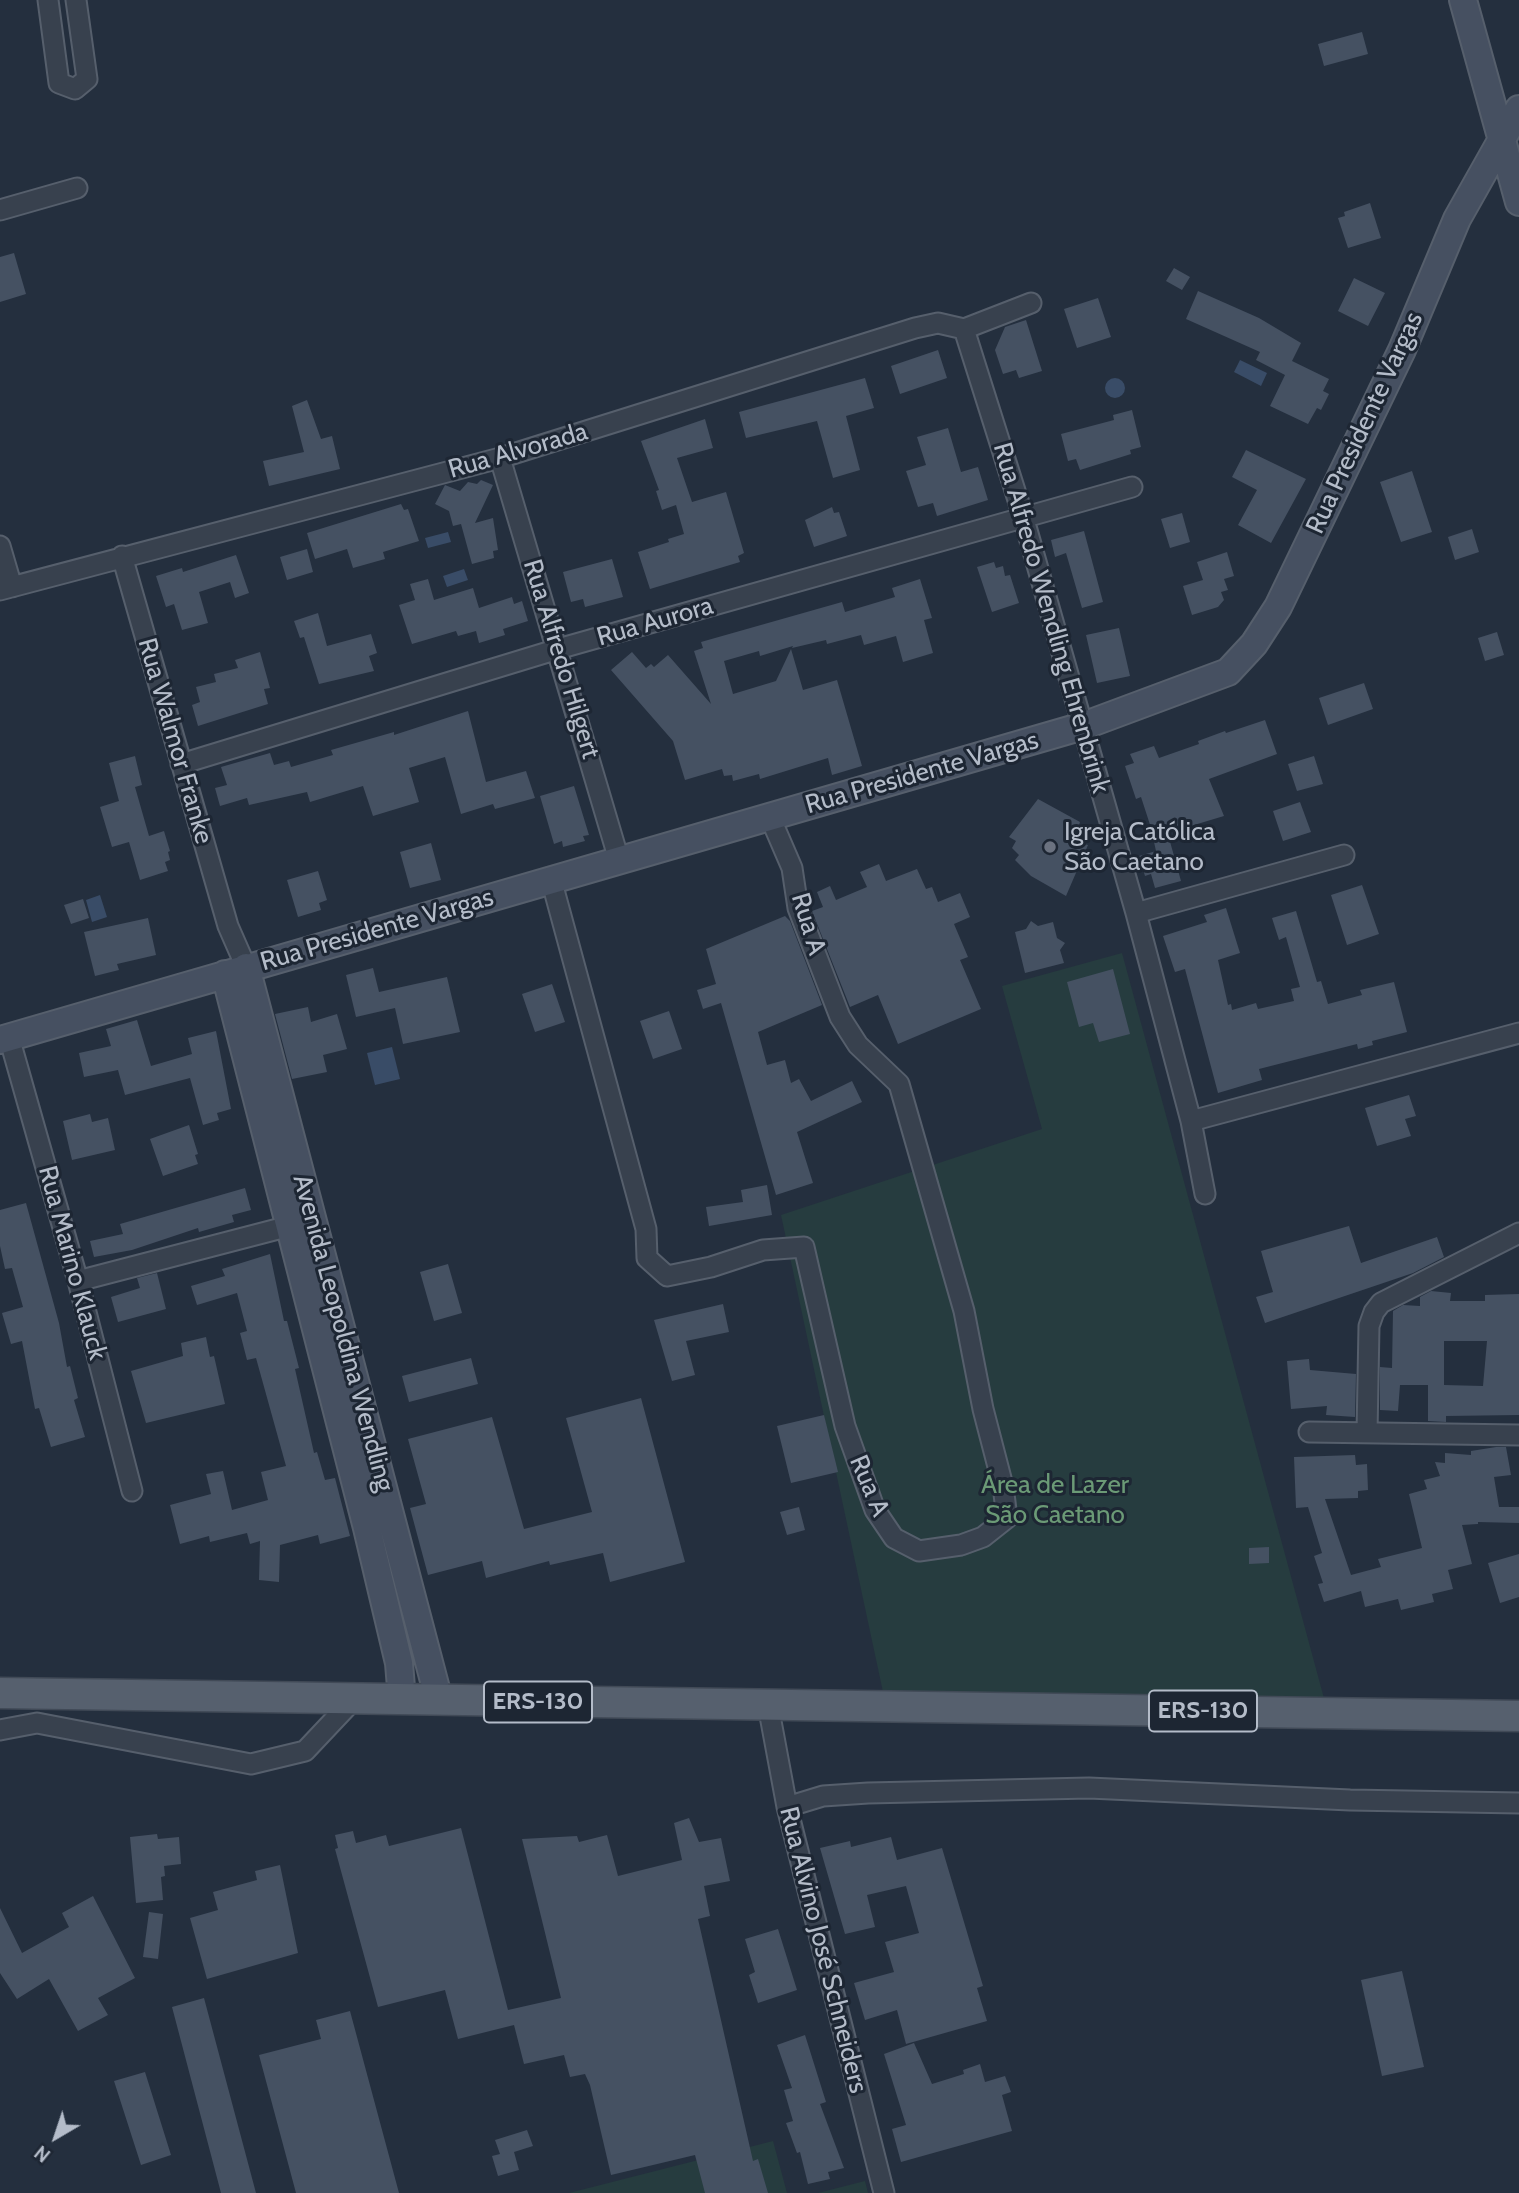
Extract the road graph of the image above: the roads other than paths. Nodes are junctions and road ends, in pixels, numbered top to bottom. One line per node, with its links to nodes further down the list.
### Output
1 (47, 0): 2 (street)
2 (76, 0)
3 (1463, 0): 5 (main road)
4 (1519, 109): 5 (main road, Rua Presidente Vargas)
5 (1501, 136): 7 (main road); 18 (main road, Rua Presidente Vargas)
6 (77, 188): 8 (street)
7 (1519, 202)
8 (0, 210)
9 (1031, 303): 10 (street, Rua Alvorada)
10 (964, 329): 11 (street, Rua Alvorada); 13 (street, Rua Alfredo Wendling Ehrenbrink)
11 (500, 458): 15 (street, Rua Alvorada); 17 (street, Rua Alfredo Hilgert)
12 (1132, 487): 13 (street, Rua Aurora)
13 (1023, 516): 17 (street, Rua Aurora); 18 (street, Rua Alfredo Wendling Ehrenbrink)
14 (0, 546): 16 (street)
15 (122, 556): 16 (street, Rua Alvorada); 19 (street, Rua Walmor Franke)
16 (6, 589)
17 (558, 649): 19 (street, Rua Aurora); 22 (street, Rua Alfredo Hilgert)
18 (1083, 726): 20 (main road, Rua Presidente Vargas); 24 (street, Rua Alfredo Wendling Ehrenbrink)
19 (181, 764): 25 (street, Rua Walmor Franke)
20 (770, 817): 22 (main road, Rua Presidente Vargas); 23 (street, Rua A)
21 (1344, 855): 24 (street)
22 (620, 860): 23 (main road, Rua Presidente Vargas)
23 (551, 880): 25 (main road, Rua Presidente Vargas)
24 (1136, 912): 28 (street, Rua Alfredo Wendling Ehrenbrink)
25 (236, 970): 27 (main road, Rua Presidente Vargas); 30 (main road, Avenida Leopoldina Wendling)
26 (1519, 1033): 28 (street)
27 (4, 1038): 32 (street, Rua Marino Klauck)
28 (1191, 1121): 29 (street, Rua Alfredo Wendling Ehrenbrink)
29 (1205, 1194)
30 (302, 1223): 32 (street); 39 (main road, Avenida Leopoldina Wendling); 40 (main road, Avenida Leopoldina Wendling)
31 (1519, 1233): 34 (street)
32 (78, 1281): 36 (street, Rua Marino Klauck)
33 (1309, 1432): 34 (street)
34 (1367, 1433): 35 (street)
35 (1519, 1435)
36 (132, 1490)
37 (0, 1693): 38 (main road, ERS-130)
38 (354, 1699): 39 (main road, ERS-130); 43 (street)
39 (402, 1700): 40 (main road, ERS-130)
40 (439, 1700): 41 (main road, ERS-130)
41 (768, 1705): 42 (main road, ERS-130); 45 (street, Rua Alvino José Schneiders)
42 (1519, 1716)
43 (0, 1730)
44 (1519, 1803): 45 (street)
45 (787, 1807): 46 (street, Rua Alvino José Schneiders)
46 (884, 2193)

